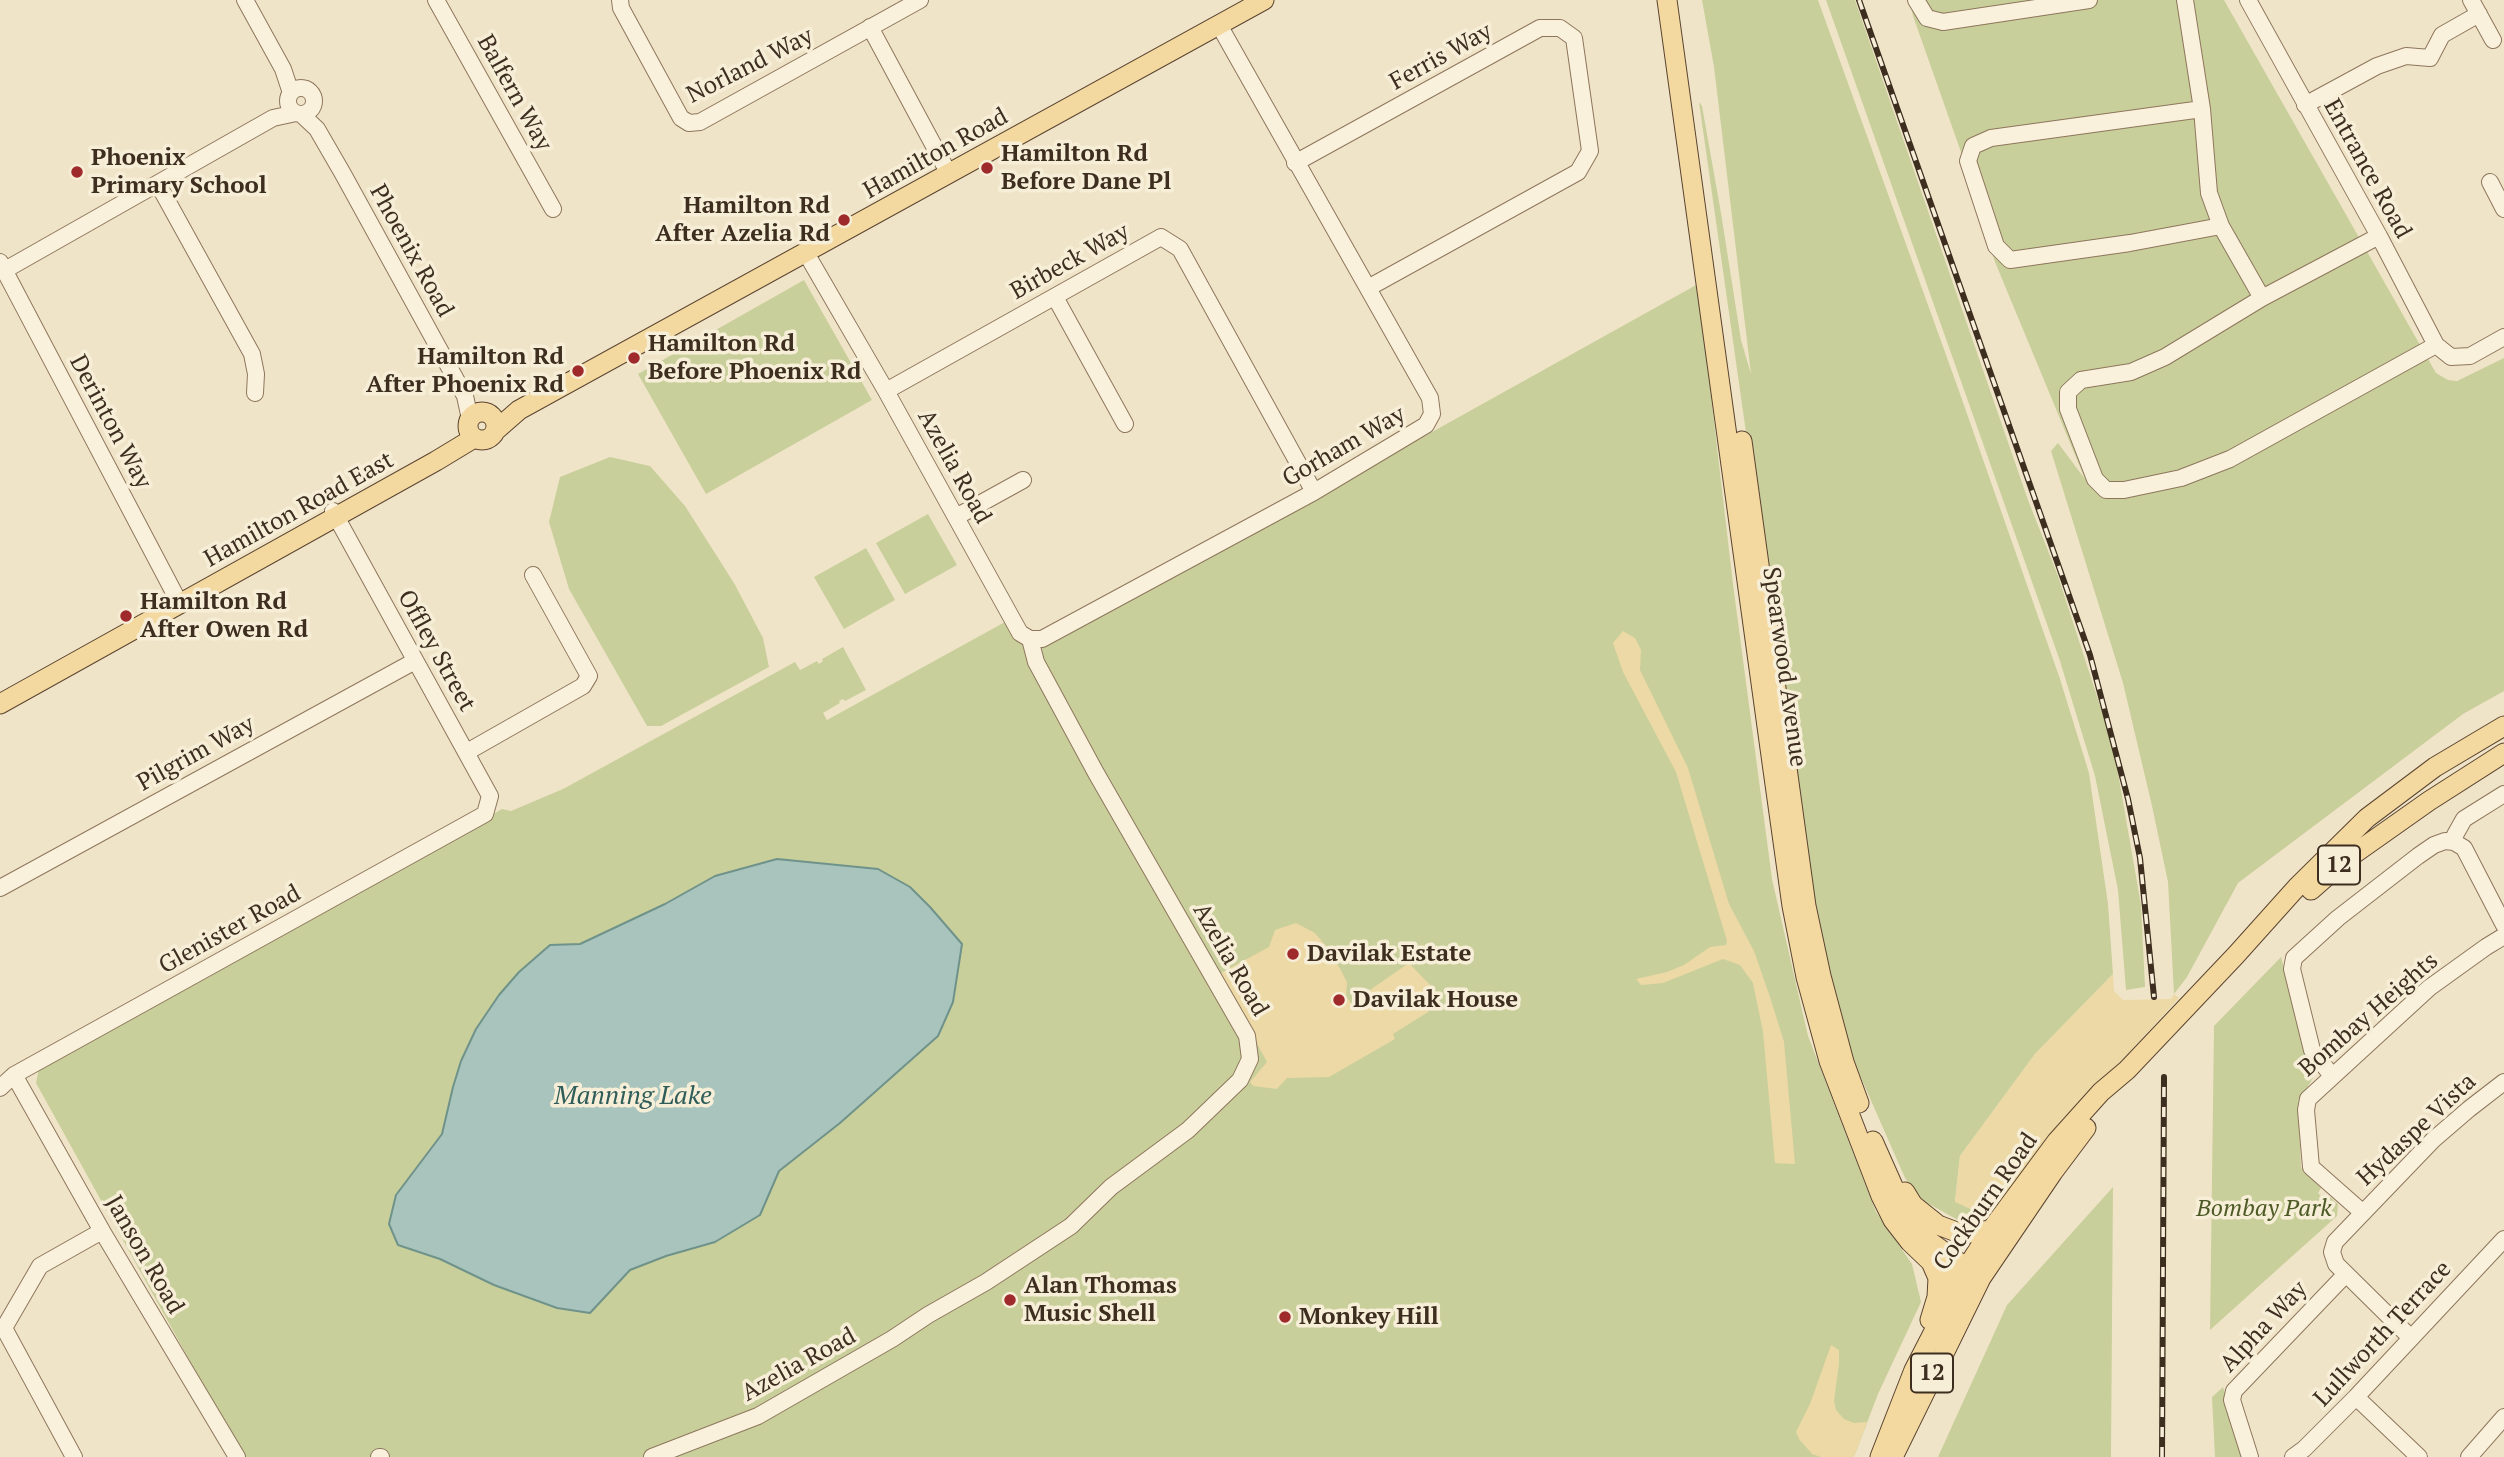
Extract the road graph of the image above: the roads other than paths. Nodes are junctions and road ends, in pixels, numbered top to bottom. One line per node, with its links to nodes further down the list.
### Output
1 (436, 0): 25 (street, Balfern Way)
2 (620, 0): 14 (street, Norland Way)
3 (920, 0): 14 (street, Norland Way)
4 (1264, 0): 13 (main road, Hamilton Road)
5 (1667, 0): 71 (main road, Spearwood Avenue)
6 (1680, 0): 66 (main road, Spearwood Avenue)
7 (1916, 0): 8 (street)
8 (2089, 0)
9 (2185, 0): 18 (street)
10 (2248, 0): 17 (street, Entrance Road)
11 (250, 2): 16 (street)
12 (2475, 7): 15 (street); 17 (street)
13 (1219, 25): 21 (street, Gorham Way); 22 (main road, Hamilton Road)
14 (870, 27): 22 (street)
15 (2493, 40)
16 (294, 93): 19 (street); 19 (street); 20 (street)
17 (2305, 105): 28 (street, Entrance Road)
18 (2202, 109): 27 (street); 27 (street)
19 (304, 111): 20 (street); 39 (street, Phoenix Road)
20 (273, 118): 24 (street)
21 (1296, 163): 31 (street, Gorham Way); 31 (street, Ferris Way)
22 (949, 174): 29 (main road, Hamilton Road)
23 (2490, 182): 26 (street)
24 (158, 184): 30 (street); 37 (street)
25 (553, 208)
26 (2504, 208)
27 (2221, 226): 33 (street)
28 (2379, 236): 33 (street); 35 (street, Entrance Road)
29 (806, 253): 36 (street, Azelia Road); 38 (main road, Hamilton Road)
30 (2, 266): 46 (street, Derinton Way)
31 (1368, 288): 42 (street, Gorham Way)
32 (1055, 297): 36 (street, Birbeck Way); 40 (street); 42 (street, Birbeck Way)
33 (2262, 298): 35 (street)
34 (2504, 337): 35 (street, Entrance Road)
35 (2436, 345)
36 (886, 391): 44 (street, Azelia Road)
37 (255, 393)
38 (519, 410): 39 (main road, Hamilton Road); 39 (main road, Hamilton Road)
39 (476, 422): 43 (main road, Hamilton Road East)
40 (1125, 424)
41 (1023, 480): 44 (street)
42 (1314, 492): 47 (street, Gorham Way)
43 (334, 514): 46 (main road, Hamilton Road East); 48 (street, Offley Street)
44 (956, 517): 47 (street, Azelia Road)
45 (533, 575): 52 (street)
46 (178, 600): 49 (main road, Hamilton Road East); 50 (main road, Hamilton Road East)
47 (1030, 639): 80 (street, Azelia Road)
48 (415, 661): 52 (street, Offley Street); 57 (street, Pilgrim Way)
49 (0, 694)
50 (0, 704)
51 (2504, 726): 60 (main road, Cockburn Road / 12)
52 (467, 752): 55 (street, Offley Street)
53 (2504, 753): 60 (main road, Cockburn Road / 12)
54 (2504, 794): 56 (street)
55 (485, 814): 62 (street, Glenister Road)
56 (2454, 842): 58 (street); 63 (street)
57 (0, 888)
58 (2504, 925)
59 (2504, 936): 63 (street, Bombay Heights)
60 (2236, 955): 61 (main road, Cockburn Road / 12)
61 (2127, 1070): 68 (main road, Cockburn Road / 12); 73 (main road, Cockburn Road / 12)
62 (15, 1075): 65 (street, Glenister Road); 69 (street, Janson Road)
63 (2332, 1076): 67 (street, Bombay Heights)
64 (2504, 1082): 67 (street, Hydaspe Vista)
65 (0, 1088)
66 (1875, 1148): 68 (main road); 73 (main road, Spearwood Avenue)
67 (2362, 1212): 72 (street, Hydaspe Vista)
68 (1991, 1230): 73 (main road, Cockburn Road / 12)
69 (102, 1231): 78 (street); 79 (street, Janson Road)
70 (2504, 1239): 74 (street, Lullworth Terrace)
71 (1931, 1262): 73 (main road, Spearwood Avenue); 75 (main road)
72 (2346, 1273): 74 (street, Hydaspe Vista); 83 (street, Alpha Way)
73 (1970, 1279): 75 (main road, Cockburn Road / 12); 82 (main road, Cockburn Road / 12)
74 (2411, 1338): 76 (street, Lullworth Terrace)
75 (1926, 1345): 81 (main road, Cockburn Road / 12)
76 (2356, 1397): 84 (street, Lullworth Terrace); 85 (street)
77 (2504, 1416): 86 (street)
78 (74, 1457)
79 (237, 1457)
80 (652, 1457)
81 (1880, 1457)
82 (1893, 1457)
83 (2250, 1457)
84 (2293, 1457)
85 (2418, 1457)
86 (2469, 1457)

